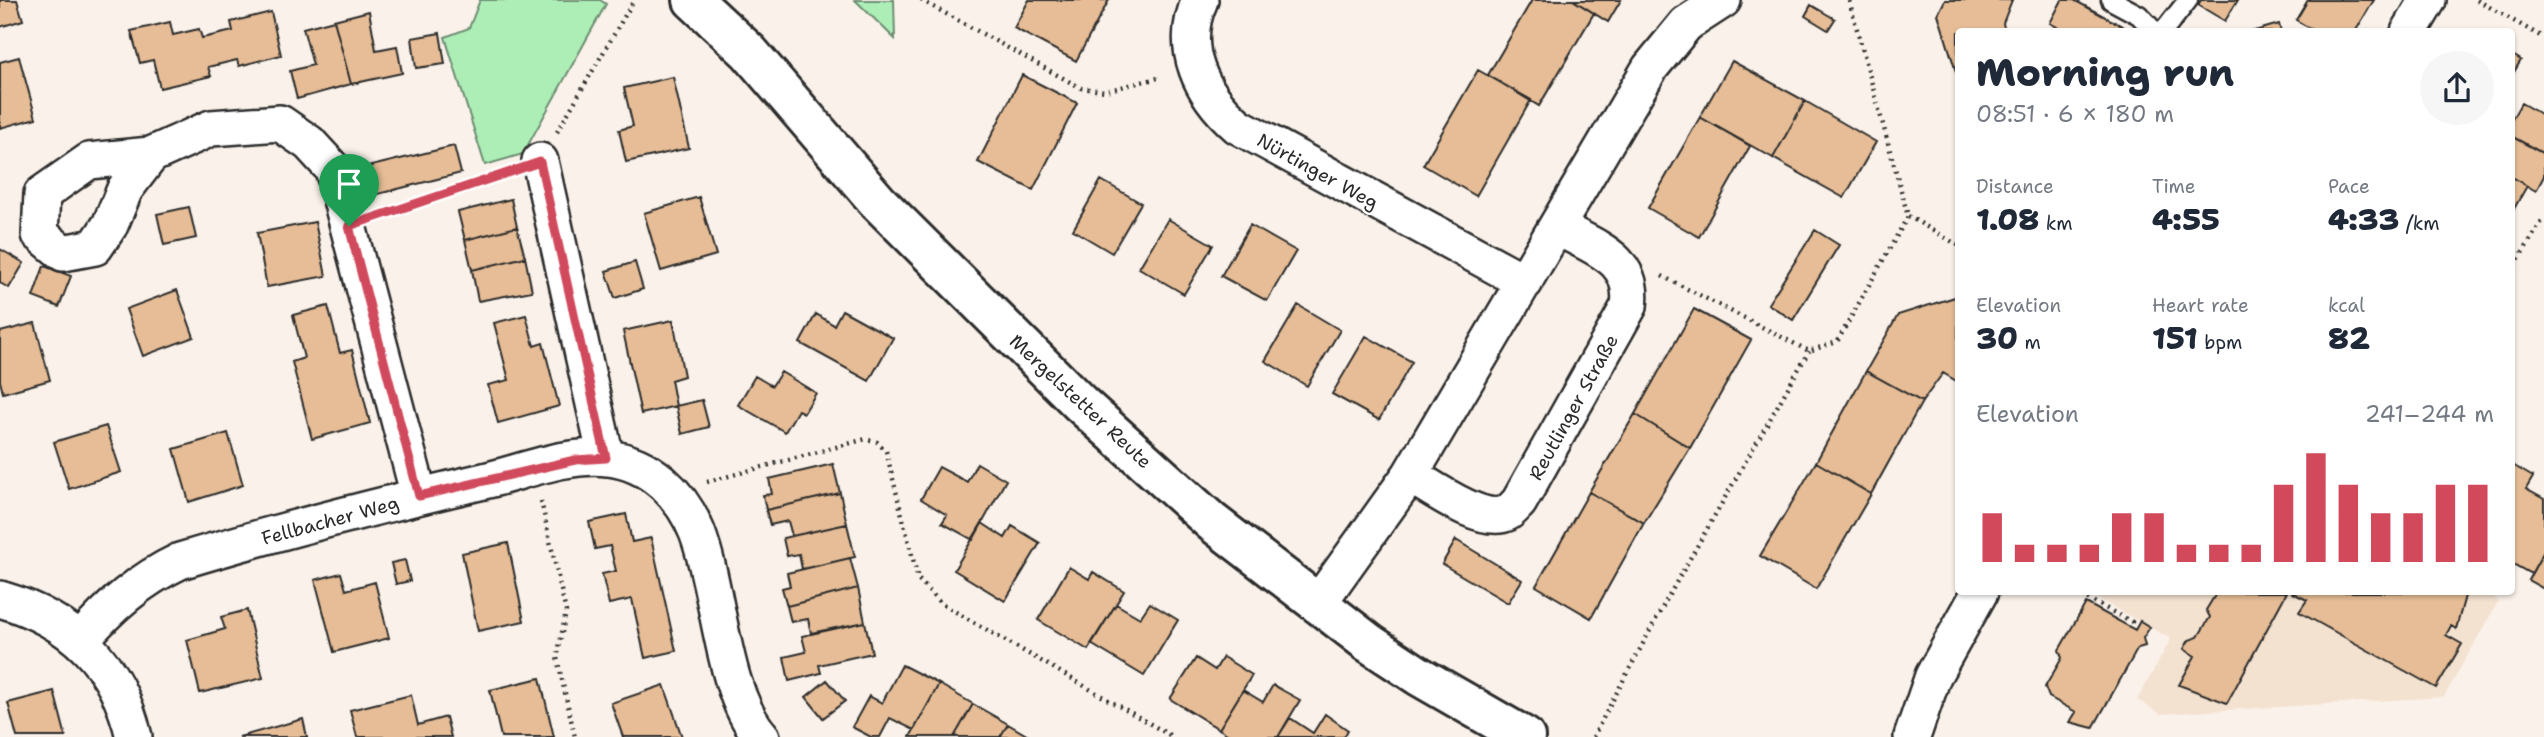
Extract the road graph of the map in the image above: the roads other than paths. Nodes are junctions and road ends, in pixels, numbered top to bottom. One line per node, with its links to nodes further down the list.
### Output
1 (693, 0): 19 (street, Mergelstetter Reute)
2 (1200, 0): 13 (street, Nürtinger Weg)
3 (1723, 0): 12 (street)
4 (2111, 0): 7 (lane)
5 (2188, 0): 8 (lane)
6 (2428, 0): 9 (street)
7 (2151, 28)
8 (2167, 28)
9 (2411, 28)
10 (151, 155): 16 (street)
11 (540, 162): 14 (street)
12 (1557, 228): 13 (street); 15 (street, Reutlinger Straße)
13 (1525, 282): 15 (street)
14 (606, 458): 16 (street, Fellbacher Weg); 22 (street, Fellbacher Weg)
15 (1410, 475): 19 (street)
16 (419, 496): 20 (street, Fellbacher Weg)
17 (1978, 595): 24 (street)
18 (0, 599): 20 (street)
19 (1317, 605): 23 (street, Mergelstetter Reute)
20 (81, 640): 21 (street)
21 (134, 737)
22 (762, 737)
23 (1525, 737)
24 (1912, 737)

